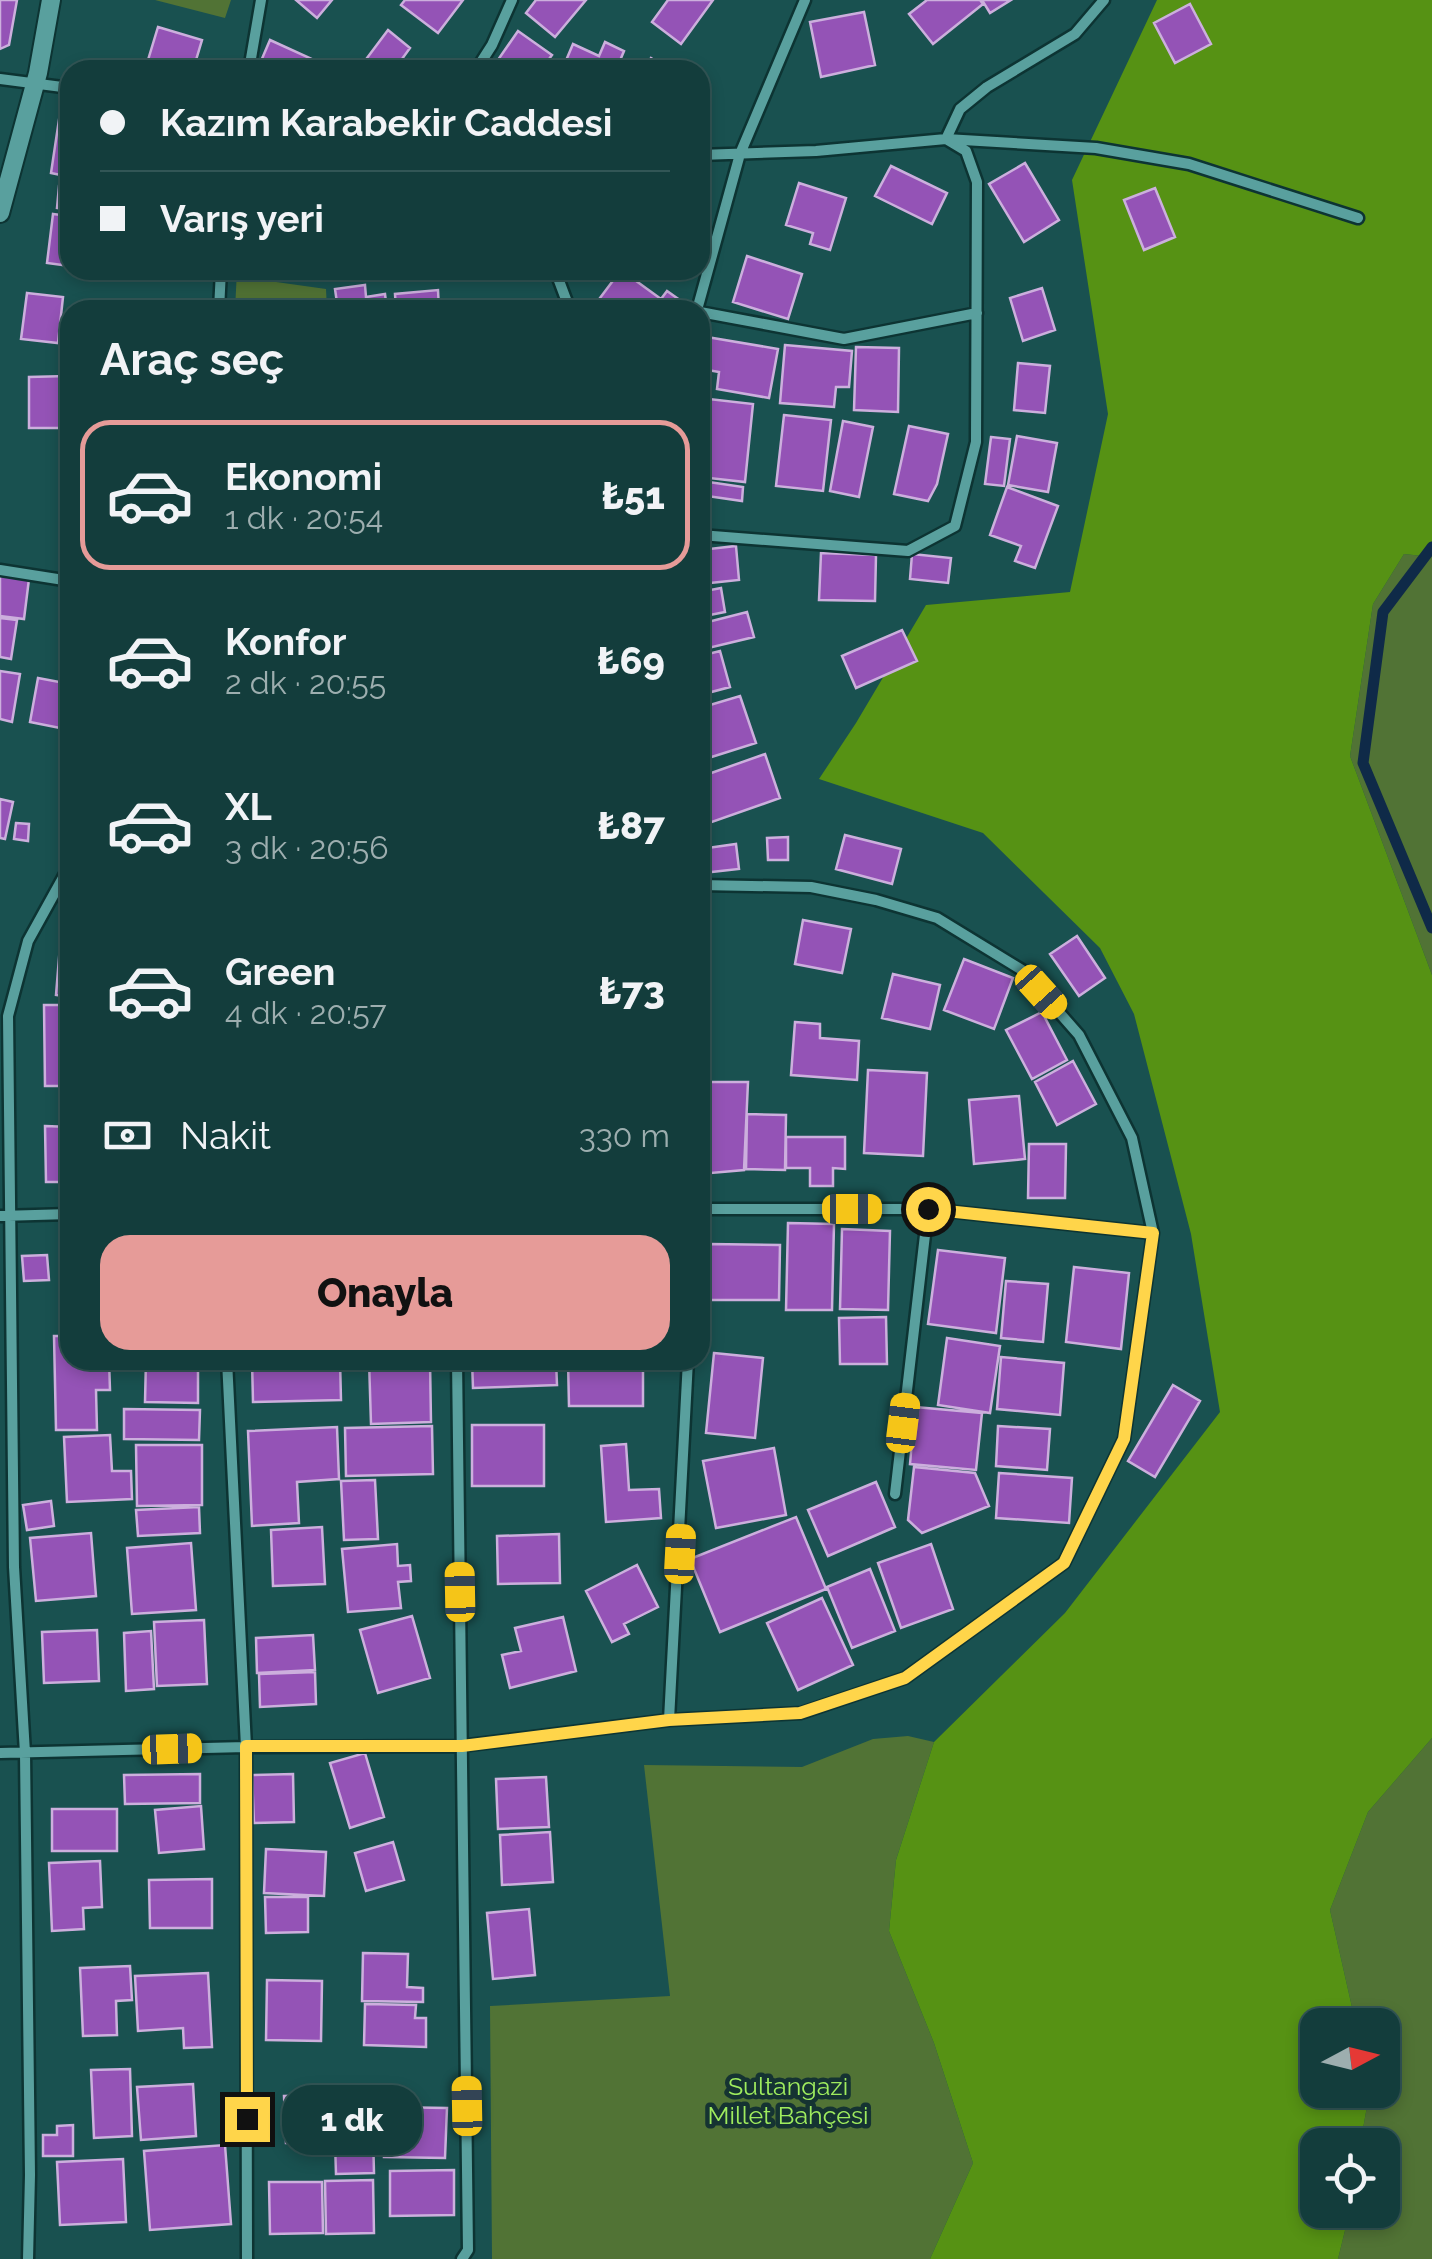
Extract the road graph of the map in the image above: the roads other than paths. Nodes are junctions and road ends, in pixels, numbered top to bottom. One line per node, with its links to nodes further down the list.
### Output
1 (50, 0): 9 (street)
2 (261, 0): 6 (street)
3 (512, 0): 7 (street)
4 (805, 0): 12 (street)
5 (1104, 0): 11 (street)
6 (251, 60)
7 (482, 60)
8 (0, 79): 9 (street)
9 (36, 81): 10 (street); 14 (street)
10 (60, 86)
11 (946, 139): 12 (street); 15 (street); 18 (street)
12 (740, 154): 13 (street); 16 (street)
13 (710, 155)
14 (0, 213)
15 (1358, 218)
16 (710, 266)
17 (710, 313): 18 (street)
18 (978, 313): 19 (street)
19 (710, 536)
20 (0, 570): 21 (street)
21 (60, 579)
22 (60, 883): 27 (street)
23 (710, 885): 28 (street)
24 (710, 1209): 25 (street)
25 (928, 1209): 28 (street); 32 (street)
26 (60, 1214): 27 (street)
27 (5, 1215): 37 (street)
28 (1153, 1233): 33 (street)
29 (227, 1370): 34 (street)
30 (457, 1370): 35 (street)
31 (687, 1370): 33 (street)
32 (895, 1494)
33 (669, 1720): 35 (street)
34 (246, 1746): 35 (street); 37 (street); 39 (street)
35 (462, 1746): 40 (street)
36 (0, 1753): 37 (street)
37 (25, 1753): 38 (street)
38 (28, 2259)
39 (247, 2259)
40 (462, 2259)

